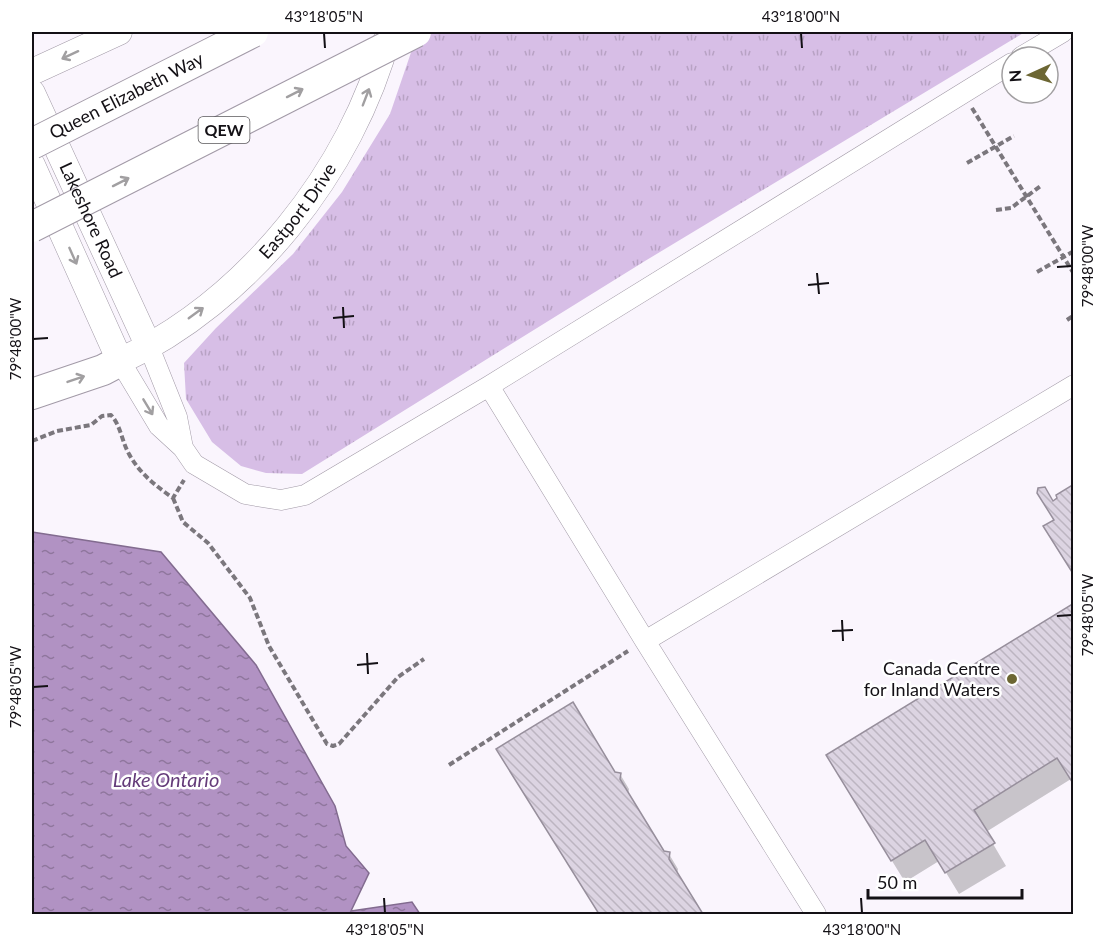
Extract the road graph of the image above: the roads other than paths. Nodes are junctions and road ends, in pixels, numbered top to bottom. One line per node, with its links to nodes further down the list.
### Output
1 (120, 32): 9 (main road, one-way to 9)
2 (253, 32): 11 (highway, Queen Elizabeth Way, bridge)
3 (389, 32): 14 (main road, Eastport Drive, one-way to 3)
4 (416, 32): 13 (highway, QEW, one-way to 4, bridge)
5 (1064, 32): 6 (lane); 7 (lane)
6 (1042, 45)
7 (1074, 45)
8 (1000, 70): 17 (lane)
9 (32, 72)
10 (32, 93): 14 (main road, Lakeshore Road)
11 (32, 144)
12 (32, 165): 15 (main road, Lakeshore Road, one-way to 15)
13 (32, 227)
14 (149, 348): 15 (main road, Eastport Drive); 19 (lane)
15 (120, 361): 18 (highway, one-way to 15); 19 (lane, one-way to 19)
16 (1074, 385): 20 (lane)
17 (489, 386): 19 (lane); 20 (lane)
18 (32, 394)
19 (189, 456)
20 (645, 641): 21 (lane)
21 (816, 915)

